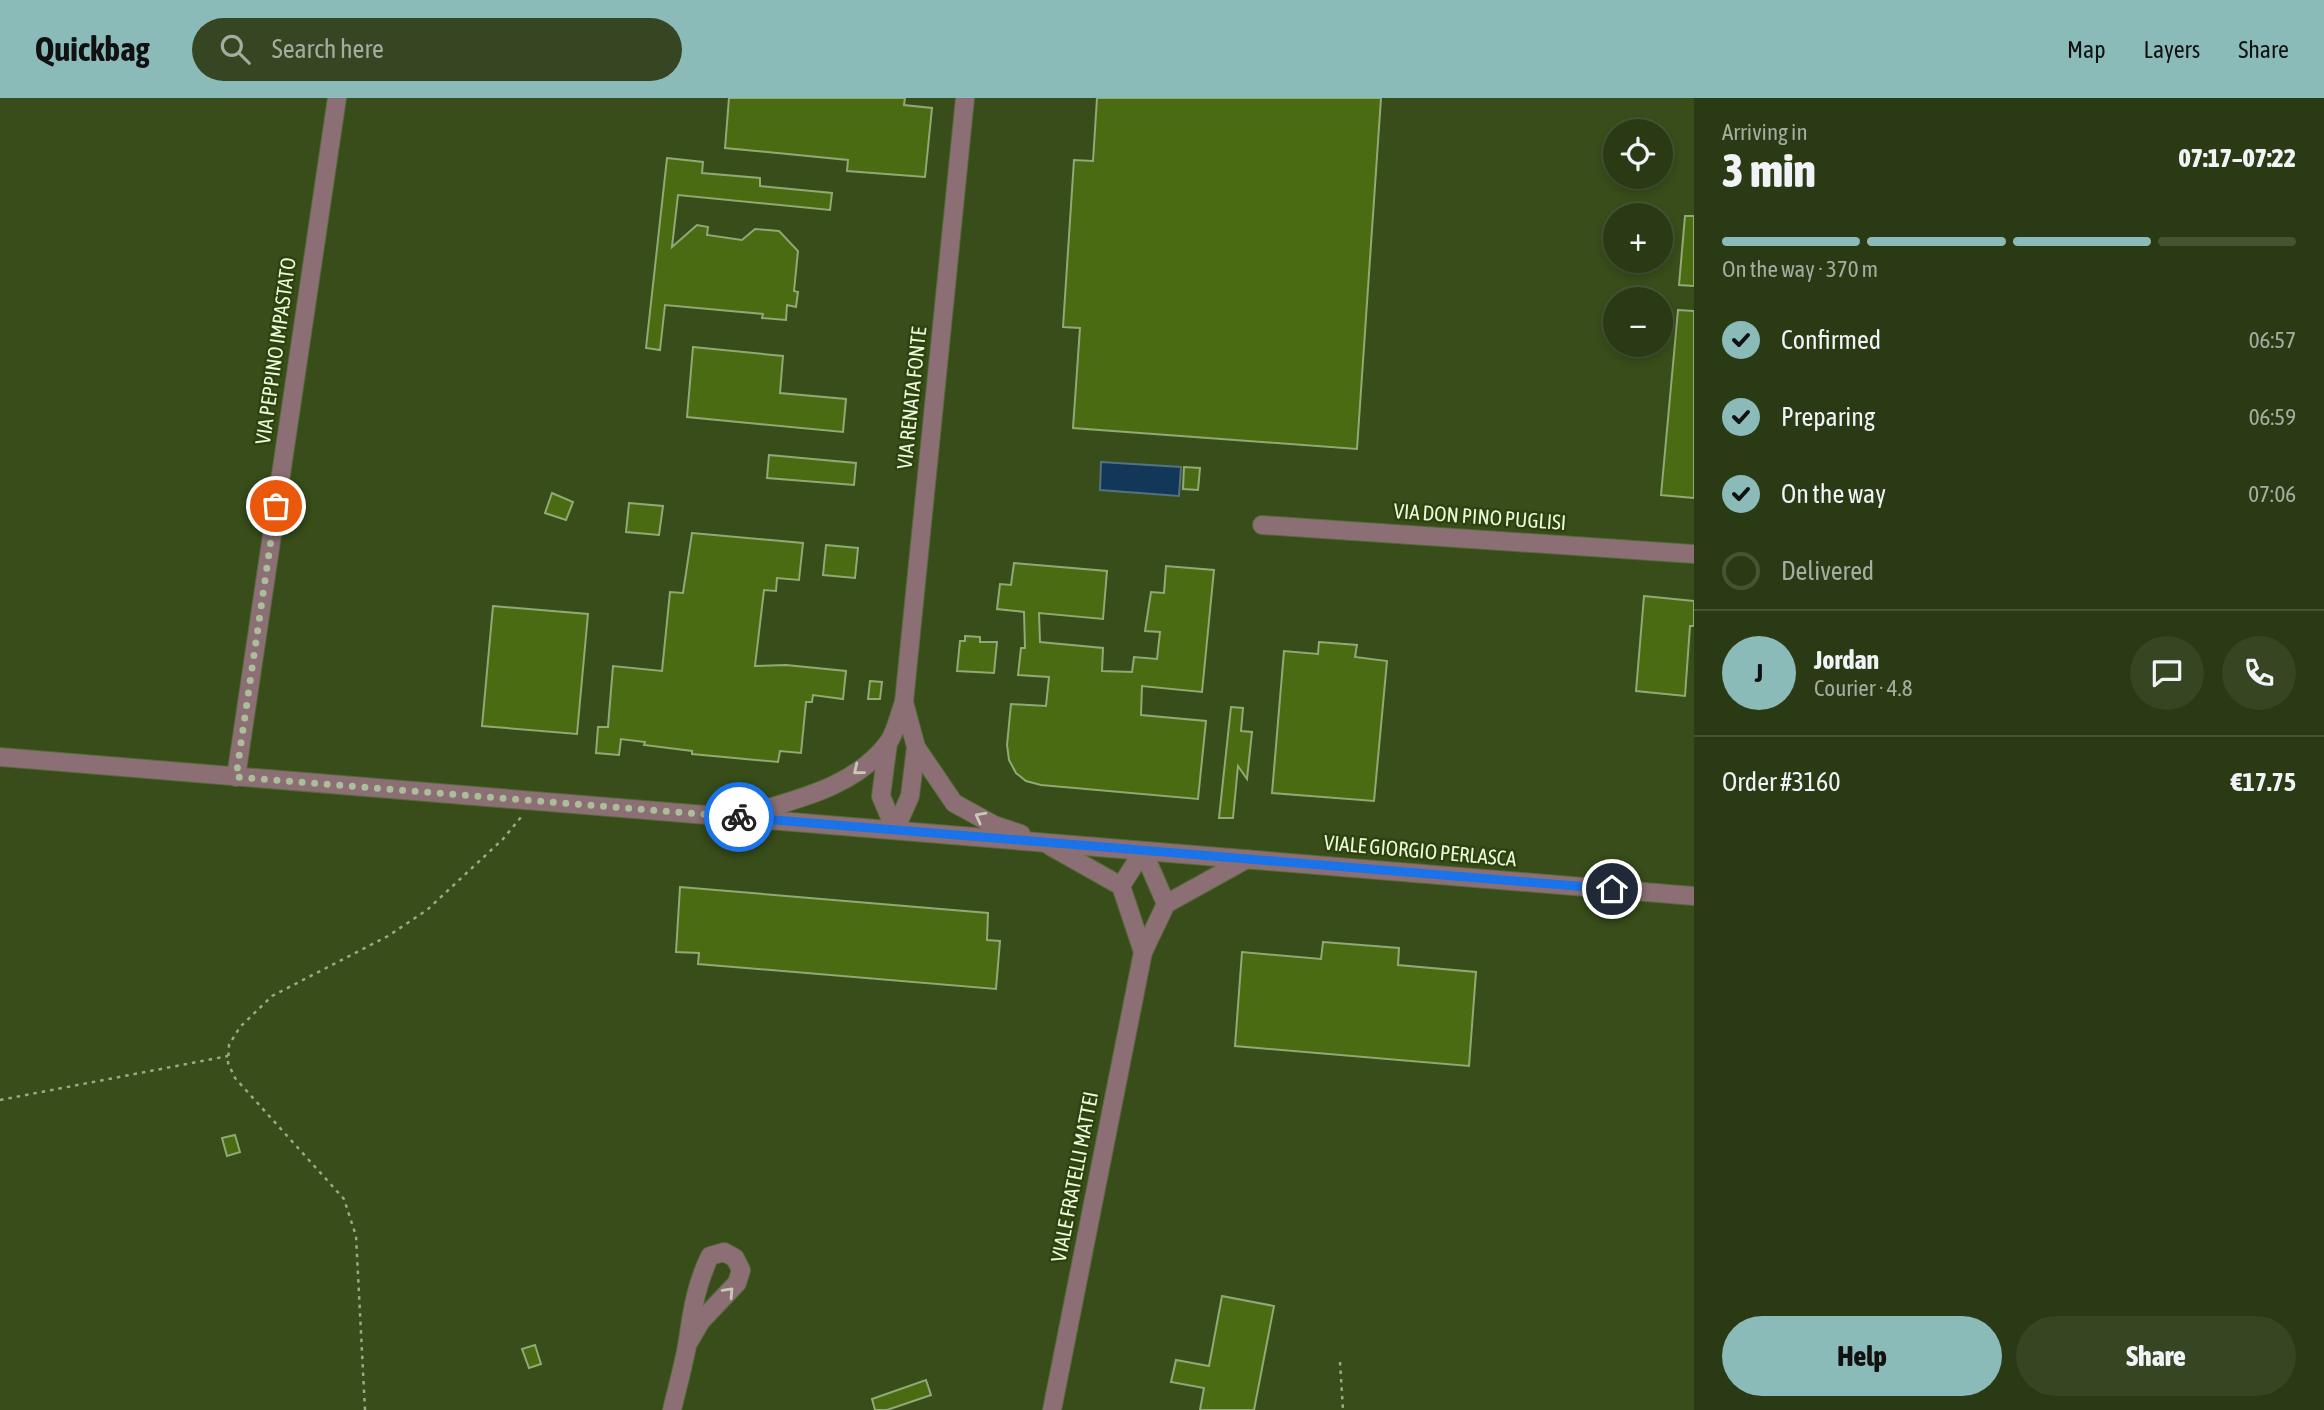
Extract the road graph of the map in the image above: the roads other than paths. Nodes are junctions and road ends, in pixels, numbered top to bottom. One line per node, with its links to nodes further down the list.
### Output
1 (337, 98): 9 (street, VIA PEPPINO IMPASTATO)
2 (965, 98): 5 (street, VIA RENATA FONTE)
3 (1262, 525): 4 (street, VIA DON PINO PUGLISI)
4 (1694, 554)
5 (905, 702): 6 (street, VIA RENATA FONTE); 7 (street, VIA RENATA FONTE)
6 (888, 743): 10 (street, VIA RENATA FONTE, one-way to 10); 11 (street, VIA RENATA FONTE)
7 (916, 747): 11 (street, VIA RENATA FONTE); 12 (street, VIA RENATA FONTE, one-way to 7)
8 (0, 757): 9 (street)
9 (236, 777): 10 (street)
10 (738, 817): 11 (street)
11 (895, 830): 12 (street)
12 (1043, 842): 13 (street, VIALE GIORGIO PERLASCA); 15 (street)
13 (1143, 851): 14 (street, VIALE GIORGIO PERLASCA); 15 (street); 17 (street)
14 (1247, 859): 16 (street, VIALE GIORGIO PERLASCA); 17 (street)
15 (1121, 887): 18 (street, VIALE FRATELLI MATTEI)
16 (1694, 896)
17 (1166, 904): 18 (street, VIALE FRATELLI MATTEI)
18 (1143, 952): 21 (street, VIALE FRATELLI MATTEI)
19 (687, 1345): 19 (street, one-way to 19); 20 (street)
20 (672, 1410)
21 (1052, 1410)

